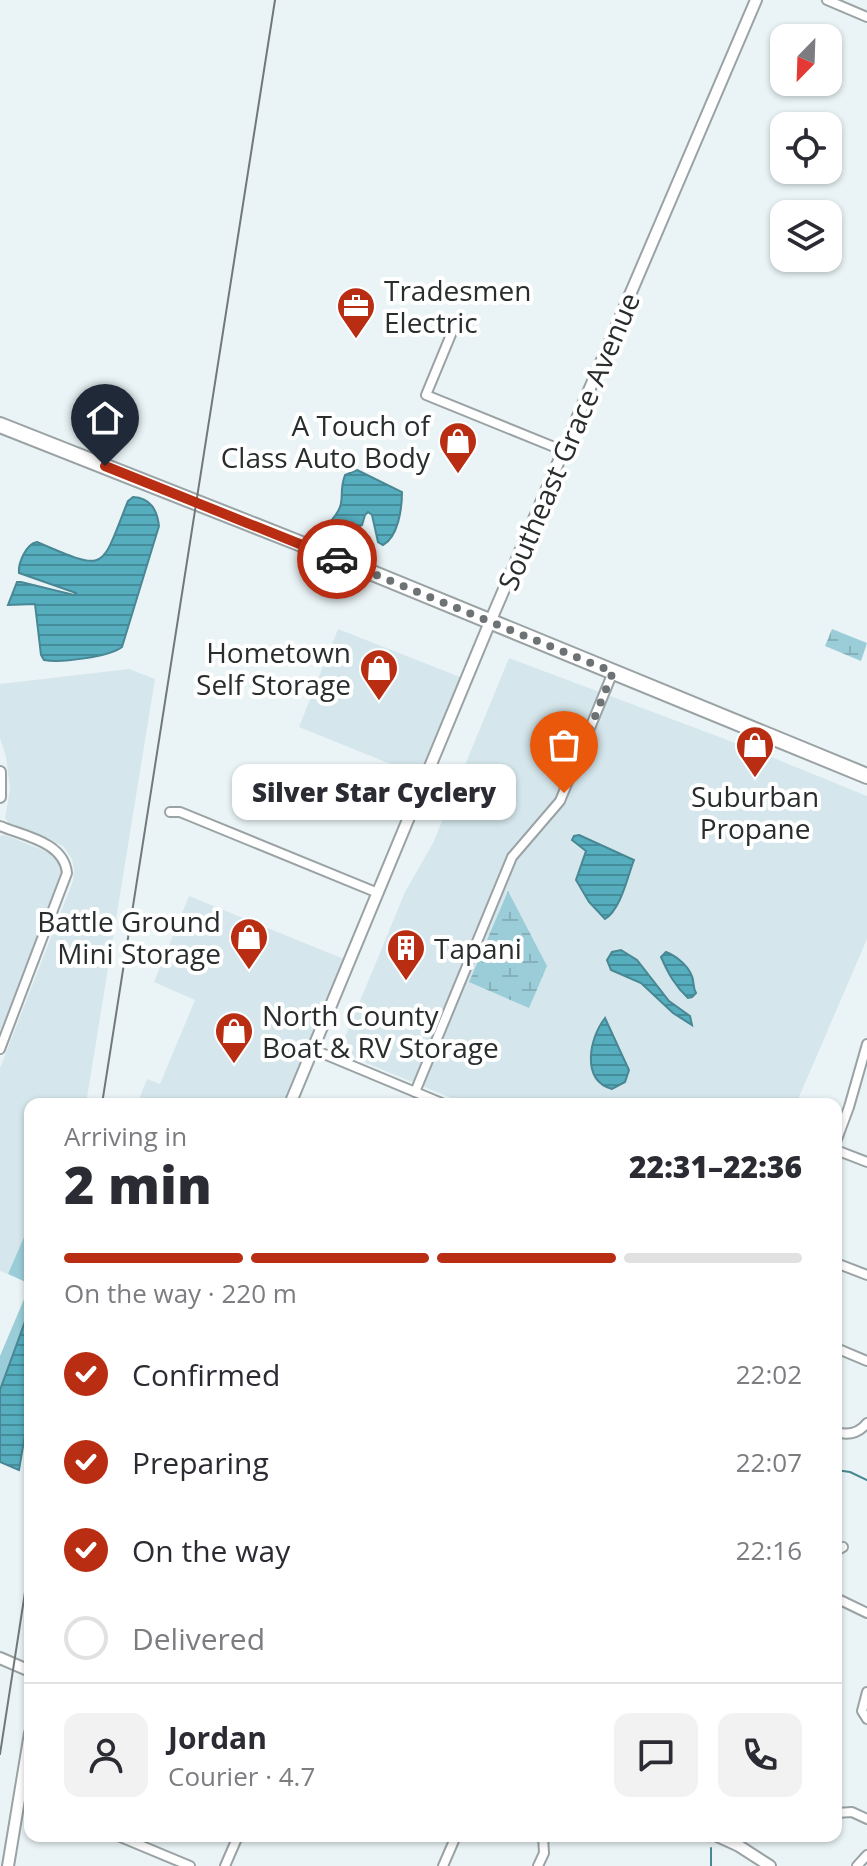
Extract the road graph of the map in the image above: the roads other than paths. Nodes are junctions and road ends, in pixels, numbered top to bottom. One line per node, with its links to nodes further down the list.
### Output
1 (756, 0): 6 (street, Southeast Grace Avenue)
2 (827, 0): 3 (street)
3 (867, 17)
4 (457, 320): 6 (street)
5 (0, 425): 7 (main road)
6 (564, 451): 7 (street, Southeast Grace Avenue)
7 (490, 622): 8 (main road); 14 (street, Southeast Grace Avenue)
8 (613, 672): 10 (main road); 19 (street)
9 (0, 772): 11 (street)
10 (867, 776)
11 (0, 797)
12 (170, 812): 14 (street)
13 (0, 826): 16 (street)
14 (378, 893): 17 (street, Southeast Grace Avenue)
15 (867, 1044): 18 (street)
16 (0, 1049)
17 (312, 1049): 19 (street); 20 (street, Southeast Grace Avenue)
18 (863, 1072): 22 (street)
19 (415, 1092): 21 (street)
20 (292, 1098)
21 (430, 1098)
22 (842, 1126)
23 (842, 1152): 24 (street)
24 (867, 1162)
25 (842, 1265): 26 (street)
26 (867, 1275)
27 (842, 1351): 28 (street)
28 (867, 1361)
29 (864, 1426): 30 (street)
30 (842, 1433)
31 (842, 1601): 32 (street)
32 (867, 1613)
33 (0, 1658): 34 (street)
34 (24, 1668)
35 (867, 1692): 36 (street)
36 (865, 1715)
37 (24, 1802): 46 (street)
38 (842, 1813): 39 (street)
39 (867, 1819)
40 (132, 1842): 47 (street)
41 (235, 1842): 48 (street)
42 (453, 1842): 49 (street)
43 (543, 1842): 50 (street)
44 (730, 1842): 51 (street)
45 (867, 1855): 52 (street)
46 (8, 1866)
47 (190, 1866)
48 (225, 1866)
49 (443, 1866)
50 (538, 1866)
51 (770, 1866)
52 (857, 1866)

